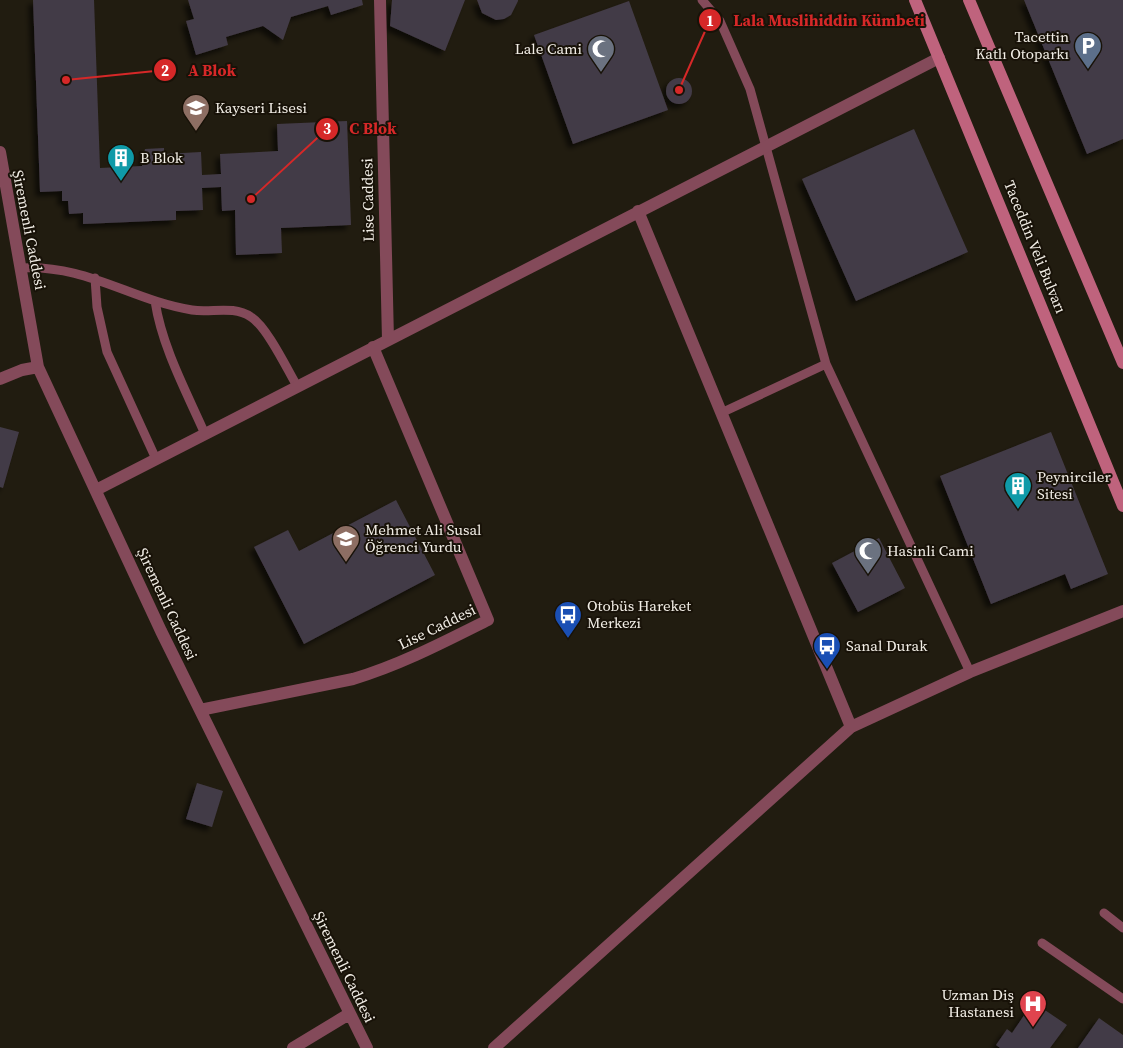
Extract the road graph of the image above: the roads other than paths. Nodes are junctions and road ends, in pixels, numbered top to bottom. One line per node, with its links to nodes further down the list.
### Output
1 (380, 0): 13 (street, Lise Caddesi)
2 (702, 0): 6 (lane)
3 (915, 0): 5 (street, Taceddin Veli Bulvarı)
4 (969, 0): 15 (street)
5 (939, 58): 6 (street); 24 (street, Taceddin Veli Bulvarı)
6 (765, 147): 9 (street); 16 (lane)
7 (0, 152): 8 (street, Şiremenli Caddesi)
8 (0, 167): 10 (street, Şiremenli Caddesi)
9 (638, 211): 13 (street); 20 (street)
10 (20, 268): 11 (lane); 17 (street, Şiremenli Caddesi)
11 (94, 278): 12 (lane); 22 (lane)
12 (155, 300): 19 (lane); 21 (lane)
13 (388, 340): 14 (street)
14 (373, 347): 19 (street); 27 (street, Lise Caddesi)
15 (1123, 363)
16 (826, 364): 20 (lane); 26 (lane)
17 (38, 367): 18 (street); 23 (street, Şiremenli Caddesi)
18 (0, 379)
19 (297, 386): 21 (street)
20 (721, 414): 28 (street)
21 (205, 434): 22 (street)
22 (156, 459): 23 (street)
23 (96, 490): 27 (street, Şiremenli Caddesi)
24 (1123, 506)
25 (1123, 611): 26 (street)
26 (970, 672): 28 (street)
27 (200, 710): 33 (street, Şiremenli Caddesi)
28 (851, 727): 36 (street)
29 (1104, 913): 30 (lane)
30 (1123, 928)
31 (1042, 943): 32 (lane)
32 (1123, 999)
33 (349, 1014): 34 (street); 35 (street, Şiremenli Caddesi)
34 (293, 1048)
35 (367, 1048)
36 (494, 1048)

